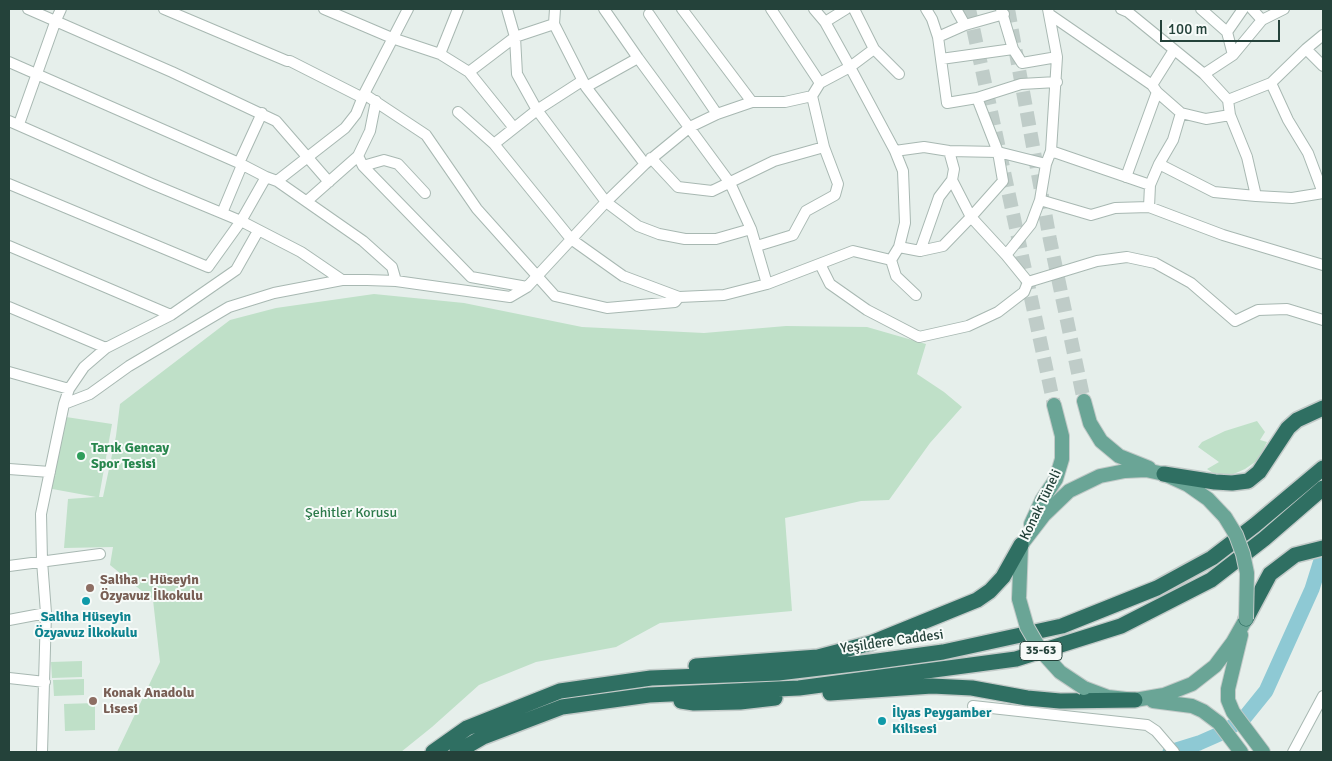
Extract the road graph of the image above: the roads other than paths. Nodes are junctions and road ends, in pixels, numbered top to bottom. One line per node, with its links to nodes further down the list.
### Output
1 (28, 9): 25 (street)
2 (61, 9): 25 (street)
3 (164, 9): 56 (street)
4 (324, 9): 34 (street)
5 (408, 9): 34 (street)
6 (458, 9): 39 (street)
7 (507, 9): 32 (street)
8 (555, 9): 28 (street)
9 (604, 9): 42 (street)
10 (682, 9): 61 (street)
11 (814, 9): 27 (street)
12 (846, 9): 27 (street)
13 (854, 9): 35 (street)
14 (926, 9): 33 (street)
15 (956, 9): 29 (street)
16 (1121, 9): 38 (street)
17 (1202, 9): 30 (street)
18 (1243, 9): 30 (street)
19 (1252, 9): 26 (street)
20 (1284, 9): 26 (street)
21 (774, 10): 52 (street)
22 (1003, 12): 29 (street); 36 (street)
23 (1049, 12): 41 (street); 55 (street)
24 (649, 14): 66 (street)
25 (56, 20): 48 (street); 65 (street)
26 (1262, 20): 40 (street)
27 (824, 22): 46 (street)
28 (554, 24): 32 (street); 54 (street)
29 (966, 25): 33 (street)
30 (1227, 32): 40 (street)
31 (1323, 35): 37 (street)
32 (515, 37): 47 (street); 62 (street)
33 (938, 37): 43 (street)
34 (392, 38): 39 (street); 56 (street)
35 (874, 49): 46 (street); 49 (street)
36 (1014, 49): 41 (street); 43 (street)
37 (1306, 49): 45 (street); 53 (street)
38 (1174, 50): 50 (street); 55 (street)
39 (440, 54): 47 (street)
40 (1232, 55): 50 (street)
41 (1057, 57): 51 (street)
42 (638, 58): 54 (street); 70 (street)
43 (941, 59): 58 (street)
44 (9, 62): 48 (street)
45 (1323, 66)
46 (850, 67): 52 (street); 74 (street)
47 (469, 72): 71 (street)
48 (37, 74): 69 (street); 81 (street)
49 (899, 74)
50 (1204, 74): 59 (street)
51 (1056, 82): 58 (street); 76 (street)
52 (820, 83): 57 (street)
53 (1271, 83): 59 (street); 94 (street)
54 (584, 84): 62 (street); 80 (street)
55 (1155, 88): 64 (street); 86 (street)
56 (363, 96): 60 (street); 78 (street)
57 (812, 96): 61 (street); 73 (street)
58 (977, 98): 77 (street)
59 (1228, 100): 67 (street)
60 (376, 101): 79 (street); 114 (street)
61 (752, 102): 66 (street)
62 (537, 110): 71 (street); 98 (street)
63 (458, 112): 72 (street)
64 (1181, 113): 67 (street); 83 (street)
65 (262, 114): 78 (street); 81 (street)
66 (717, 114): 70 (street)
67 (1230, 115): 95 (street)
68 (9, 120): 69 (street)
69 (19, 124): 100 (street)
70 (690, 127): 80 (street); 90 (street)
71 (514, 128): 72 (street)
72 (494, 144): 105 (street)
73 (824, 146): 90 (street); 107 (street)
74 (894, 151): 75 (street); 108 (street)
75 (949, 151): 77 (street); 87 (street)
76 (1051, 151): 82 (street); 86 (street)
77 (998, 152): 82 (street); 101 (street)
78 (308, 156): 88 (street); 89 (street)
79 (358, 156): 84 (street); 89 (street)
80 (648, 161): 90 (street); 98 (street)
81 (241, 164): 85 (street); 100 (street)
82 (1046, 164): 96 (street)
83 (1159, 164): 92 (street); 95 (street)
84 (363, 166): 93 (street); 119 (street)
85 (266, 177): 88 (street); 102 (street)
86 (1126, 177): 92 (street)
87 (952, 180): 101 (street); 109 (street)
88 (277, 181): 97 (street)
89 (329, 182): 97 (street)
90 (730, 182): 103 (street)
91 (9, 184): 102 (street)
92 (1150, 185): 99 (street)
93 (425, 193)
94 (1323, 193): 95 (street)
95 (1256, 196)
96 (1040, 200): 99 (street); 110 (street)
97 (307, 201): 116 (street)
98 (606, 202): 103 (street); 105 (street)
99 (1149, 207): 113 (street)
100 (222, 213): 102 (street)
101 (971, 217): 109 (street); 110 (street)
102 (241, 221): 104 (street)
103 (751, 229): 107 (street)
104 (258, 230): 115 (street); 123 (street)
105 (571, 240): 114 (street); 121 (street)
106 (9, 246): 123 (street)
107 (757, 246): 118 (street)
108 (899, 246): 109 (street); 111 (street)
109 (920, 251)
110 (1006, 255): 117 (street)
111 (891, 260): 112 (street); 120 (street)
112 (820, 264): 117 (street); 118 (street)
113 (1323, 265)
114 (537, 276): 119 (street); 121 (street)
115 (342, 280): 116 (street); 129 (street)
116 (396, 281): 119 (street)
117 (1028, 282): 124 (street)
118 (767, 284): 121 (street)
119 (527, 287)
120 (916, 295)
121 (679, 297)
122 (9, 307): 125 (street)
123 (171, 315): 125 (street)
124 (1323, 320)
125 (106, 348): 127 (street)
126 (9, 372): 127 (street)
127 (69, 388): 129 (street)
128 (1084, 401): 135 (main road)
129 (64, 404): 134 (street)
130 (1054, 406): 137 (main road, Konak Tüneli)
131 (1323, 408): 135 (highway)
132 (1323, 468): 147 (highway, Yeşildere Caddesi)
133 (9, 470): 134 (street)
134 (50, 472): 140 (street)
135 (1164, 474): 137 (main road); 143 (main road, bridge)
136 (1323, 488): 148 (highway)
137 (1021, 546): 147 (highway); 150 (main road, 35-63, bridge)
138 (1323, 548): 143 (highway)
139 (100, 554): 140 (street)
140 (42, 561): 141 (street); 142 (street)
141 (9, 566)
142 (46, 613): 144 (street); 146 (street)
143 (1246, 619): 150 (main road); 157 (main road)
144 (9, 620)
145 (9, 678): 146 (street)
146 (45, 682): 152 (street)
147 (560, 691): 153 (highway, Yeşildere Caddesi)
148 (649, 695): 150 (highway); 154 (highway)
149 (1323, 696): 158 (street)
150 (1135, 700): 156 (main road)
151 (973, 706): 155 (street)
152 (42, 752)
153 (433, 752)
154 (457, 752)
155 (1174, 752)
156 (1241, 752)
157 (1263, 752)
158 (1293, 752)

